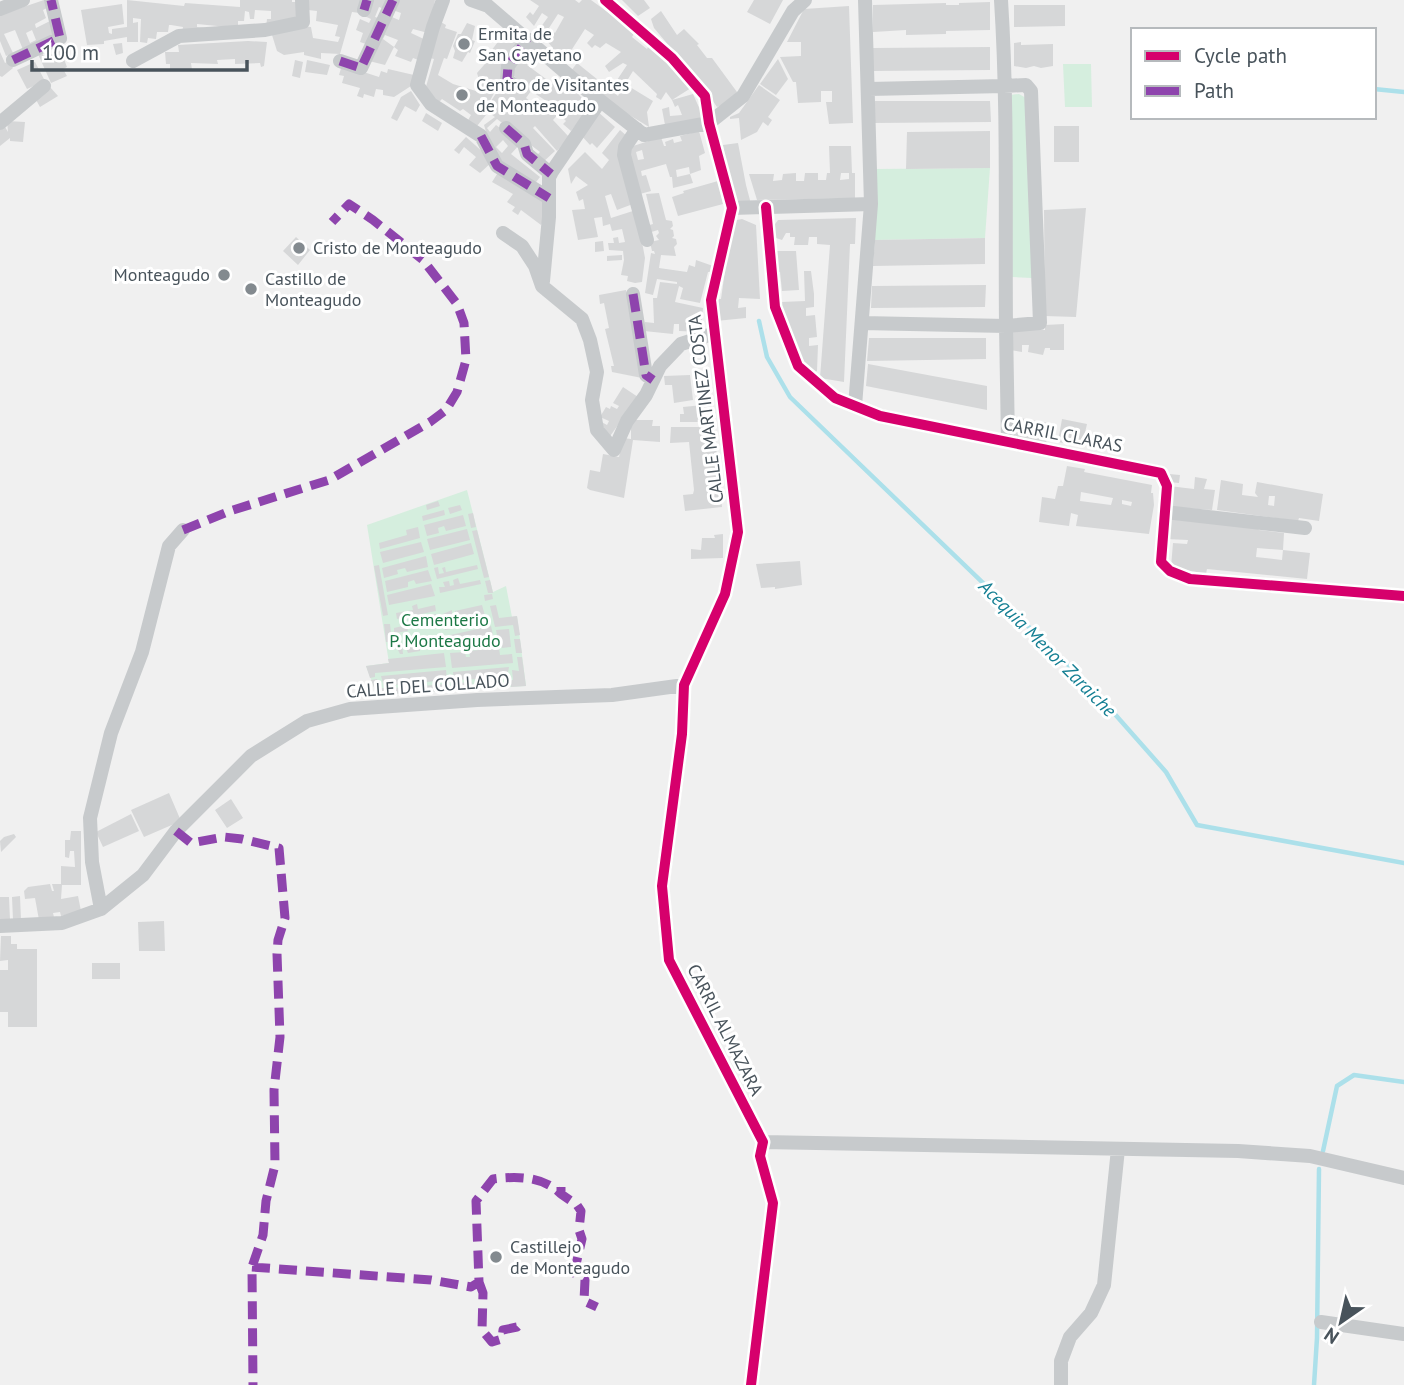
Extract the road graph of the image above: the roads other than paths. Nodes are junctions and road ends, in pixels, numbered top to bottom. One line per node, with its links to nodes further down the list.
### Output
1 (23, 0): 11 (street)
2 (51, 0): 13 (street)
3 (302, 0): 14 (street)
4 (393, 0): 15 (street)
5 (443, 0): 26 (street)
6 (471, 0): 12 (street)
7 (605, 0): 22 (street, CALLE MARTINEZ COSTA)
8 (805, 0): 22 (street)
9 (865, 0): 19 (street)
10 (1001, 0): 18 (street)
11 (0, 9)
12 (527, 39): 16 (street); 20 (street)
13 (13, 60)
14 (133, 61)
15 (340, 61)
16 (513, 85)
17 (44, 86): 21 (street)
18 (1004, 86): 19 (street); 35 (street); 35 (street)
19 (869, 89): 27 (street)
20 (600, 101): 24 (street); 25 (street)
21 (0, 123)
22 (709, 123): 24 (street); 29 (street, CALLE MARTINEZ COSTA)
23 (506, 128): 25 (street)
24 (637, 130): 31 (street)
25 (551, 174): 26 (street)
26 (549, 198): 32 (street)
27 (871, 204): 28 (street); 34 (street)
28 (766, 207): 29 (street); 38 (street, CARRIL CLARAS)
29 (732, 208): 36 (street, CALLE MARTINEZ COSTA)
30 (503, 233): 32 (street)
31 (647, 240)
32 (542, 286): 37 (street)
33 (633, 294): 37 (street)
34 (862, 323): 35 (street); 38 (street)
35 (1006, 326): 39 (street)
36 (715, 333): 37 (street); 44 (street, CALLE MARTINEZ COSTA)
37 (653, 380)
38 (855, 407): 39 (street, CARRIL CLARAS)
39 (1008, 442): 40 (street, CARRIL CLARAS)
40 (1165, 512): 41 (street); 43 (street, CARRIL CLARAS)
41 (1306, 528)
42 (183, 530): 45 (street)
43 (1404, 596)
44 (684, 685): 45 (street, CALLE DEL COLLADO); 47 (street, CARRIL ALMAZARA)
45 (101, 909): 46 (street, CALLE DEL COLLADO)
46 (0, 926)
47 (764, 1142): 48 (street); 52 (street, CARRIL ALMAZARA)
48 (1118, 1149): 49 (street); 53 (street)
49 (1404, 1178)
50 (1321, 1322): 51 (street)
51 (1404, 1334)
52 (751, 1385)
53 (1061, 1385)

